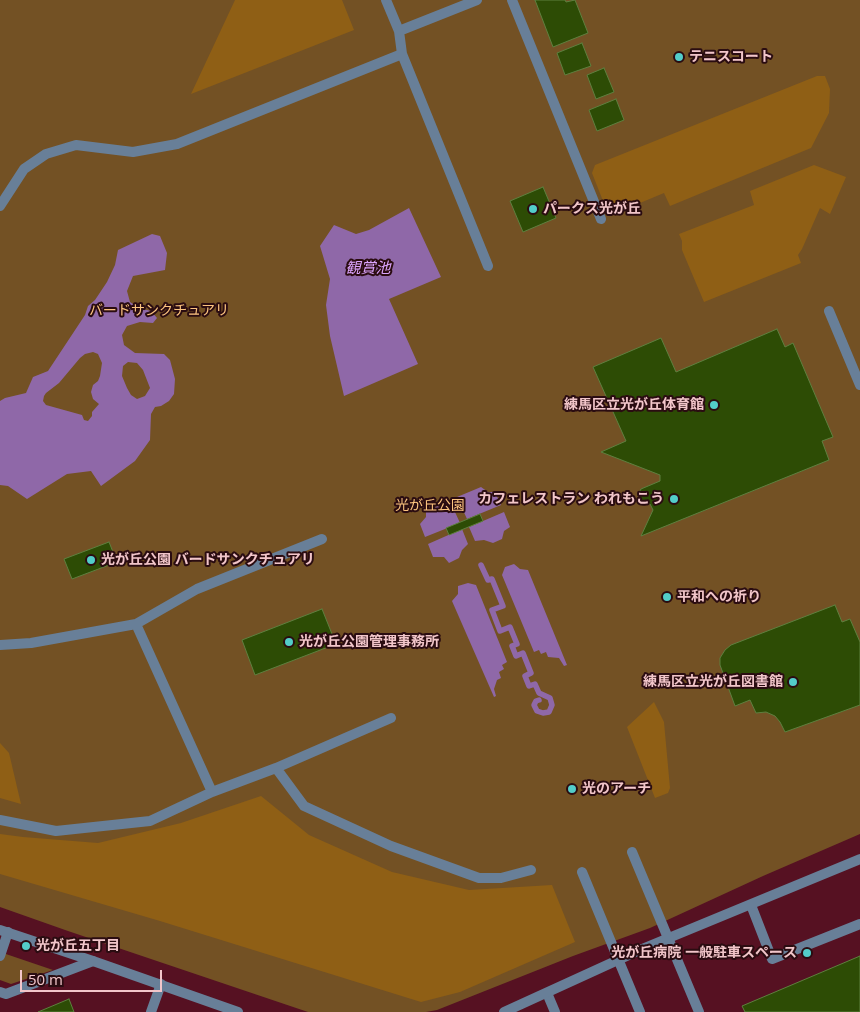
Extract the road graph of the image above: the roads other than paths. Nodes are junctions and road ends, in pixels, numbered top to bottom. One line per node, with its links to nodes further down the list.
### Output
1 (386, 0): 4 (street)
2 (477, 0): 4 (street)
3 (512, 0): 7 (street)
4 (399, 31): 5 (street)
5 (402, 54): 6 (street); 8 (street)
6 (0, 206)
7 (601, 219)
8 (488, 266)
9 (829, 312): 10 (street)
10 (860, 385)
11 (322, 539): 12 (street)
12 (136, 624): 13 (street); 16 (street)
13 (0, 645)
14 (392, 718): 15 (street)
15 (276, 768): 16 (street); 20 (street)
16 (212, 792): 17 (street)
17 (0, 820)
18 (632, 852): 35 (street, bridge)
19 (860, 859): 22 (street)
20 (531, 870)
21 (582, 872): 34 (street, bridge)
22 (750, 905): 23 (street); 29 (street)
23 (860, 924)
24 (4, 931): 25 (street); 26 (street)
25 (0, 956)
26 (93, 961): 27 (street); 28 (street)
27 (161, 984): 30 (street); 31 (street)
28 (0, 992)
29 (547, 993): 32 (street); 33 (street)
30 (151, 1012)
31 (238, 1012)
32 (504, 1012)
33 (554, 1012)
34 (640, 1012)
35 (699, 1012)

